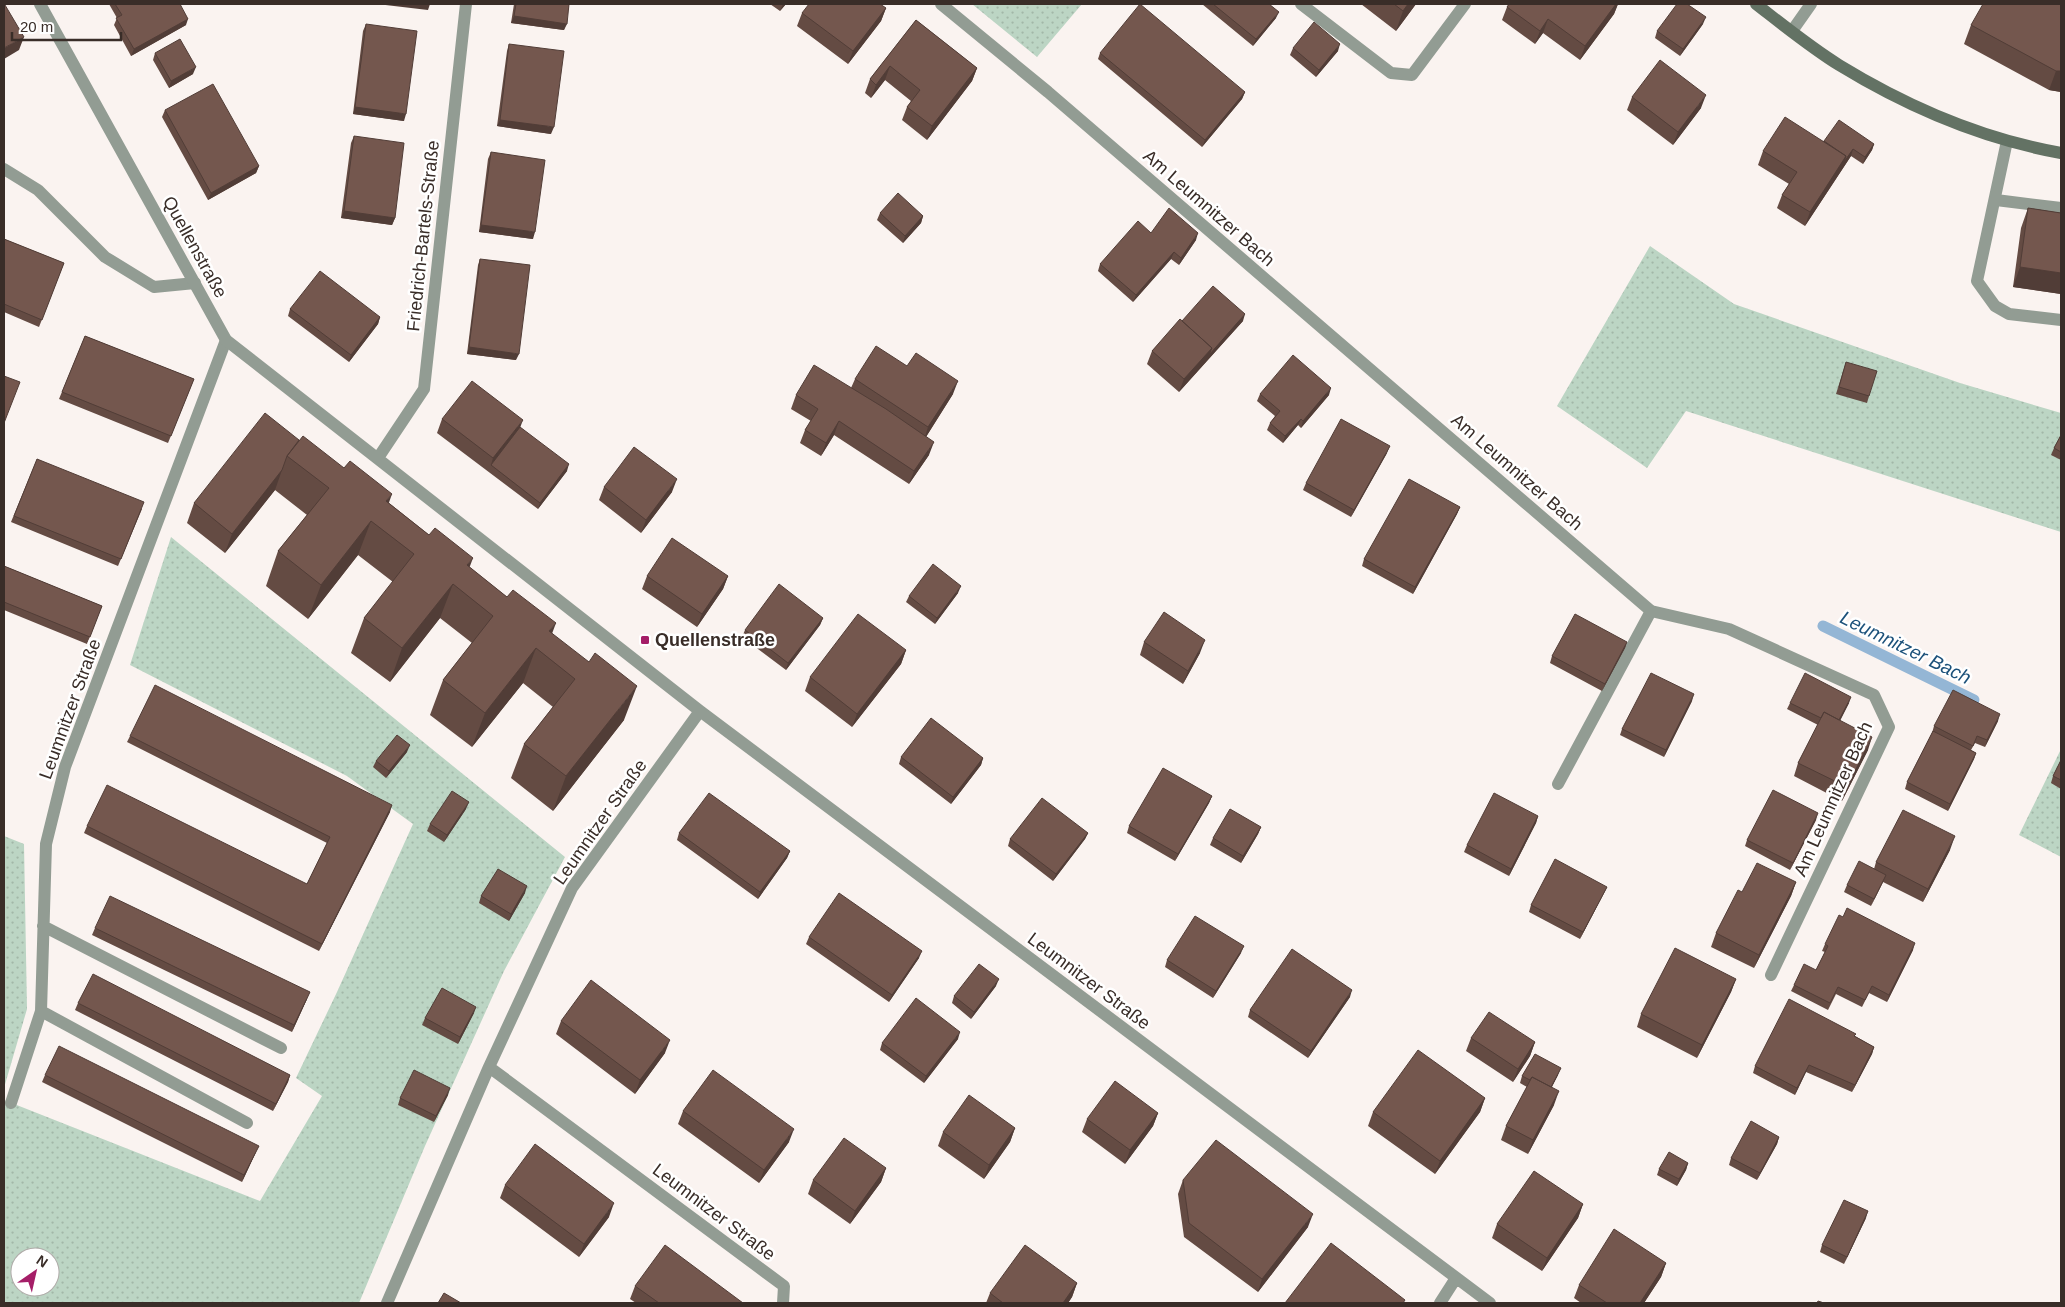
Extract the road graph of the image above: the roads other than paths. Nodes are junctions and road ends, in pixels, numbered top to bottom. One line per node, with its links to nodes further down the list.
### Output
1 (40, 4): 14 (street, Quellenstraße)
2 (466, 4): 17 (street, Friedrich-Bartels-Straße)
3 (941, 4): 18 (street, Am Leumnitzer Bach)
4 (1301, 4): 5 (street)
5 (1465, 4)
6 (1756, 4): 8 (main road)
7 (1811, 4): 8 (street)
8 (1792, 31): 9 (main road)
9 (2007, 141): 10 (main road); 12 (street)
10 (2061, 153)
11 (4, 169): 14 (street)
12 (1996, 200): 13 (street); 15 (street)
13 (2061, 208)
14 (196, 283): 16 (street, Quellenstraße)
15 (2061, 320)
16 (226, 340): 17 (street, Quellenstraße); 21 (street, Leumnitzer Straße)
17 (378, 458): 19 (street, Leumnitzer Straße)
18 (1651, 611): 20 (street); 22 (street, Am Leumnitzer Bach)
19 (700, 711): 25 (street, Leumnitzer Straße); 28 (street, Leumnitzer Straße)
20 (1558, 784)
21 (43, 926): 23 (street, Leumnitzer Straße); 24 (street)
22 (1771, 975)
23 (41, 1010): 26 (street, Leumnitzer Straße); 27 (street)
24 (281, 1048)
25 (489, 1067): 29 (street, Leumnitzer Straße); 30 (street, Leumnitzer Straße)
26 (11, 1103)
27 (247, 1123)
28 (1456, 1278): 31 (street); 32 (street, Leumnitzer Straße)
29 (386, 1303)
30 (783, 1303)
31 (1440, 1303)
32 (1490, 1303)

